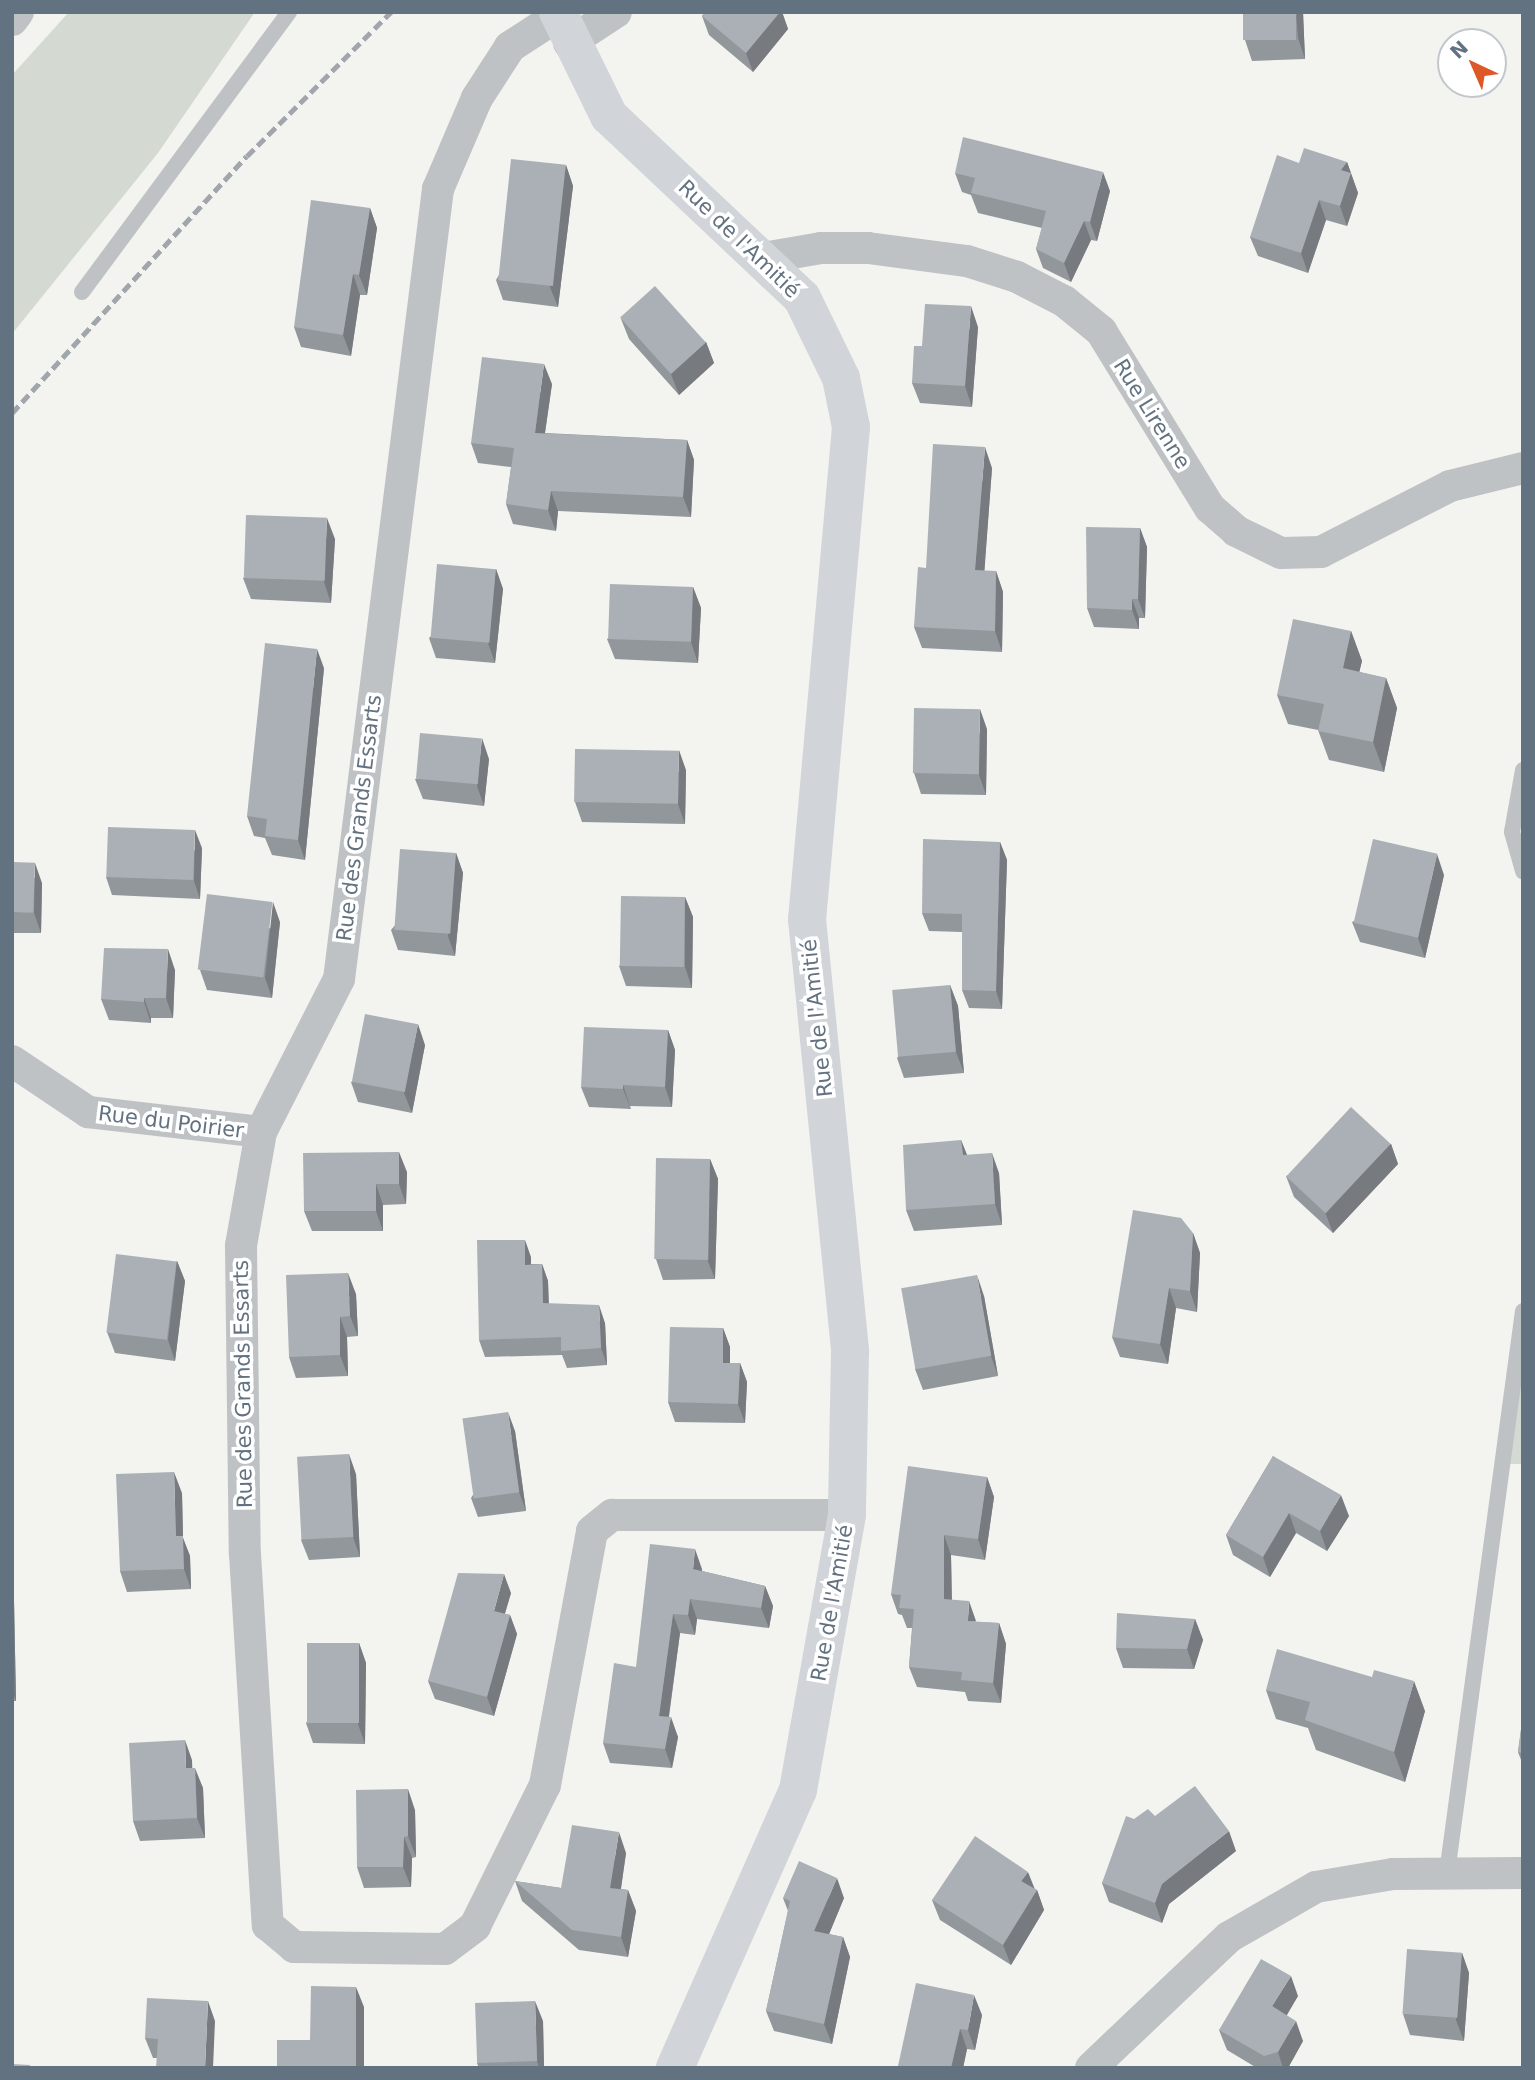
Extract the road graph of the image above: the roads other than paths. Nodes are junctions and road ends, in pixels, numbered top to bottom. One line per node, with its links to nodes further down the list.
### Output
1 (18, 12): 4 (street)
2 (289, 12): 7 (lane)
3 (617, 12): 5 (street)
4 (12, 20)
5 (562, 23): 6 (street, Rue de l'Amitié); 12 (street, Rue des Grands Essarts)
6 (763, 258): 8 (street, Rue Lirenne); 14 (street, Rue de l'Amitié)
7 (82, 292)
8 (1523, 468)
9 (1523, 770): 10 (lane)
10 (1523, 871)
11 (12, 1060): 12 (street, Rue du Poirier)
12 (261, 1132): 14 (street, Rue des Grands Essarts)
13 (1523, 1311): 15 (lane)
14 (847, 1515): 17 (street, Rue de l'Amitié)
15 (1447, 1873): 16 (street); 18 (street)
16 (1523, 1873)
17 (675, 2068)
18 (1091, 2068)

